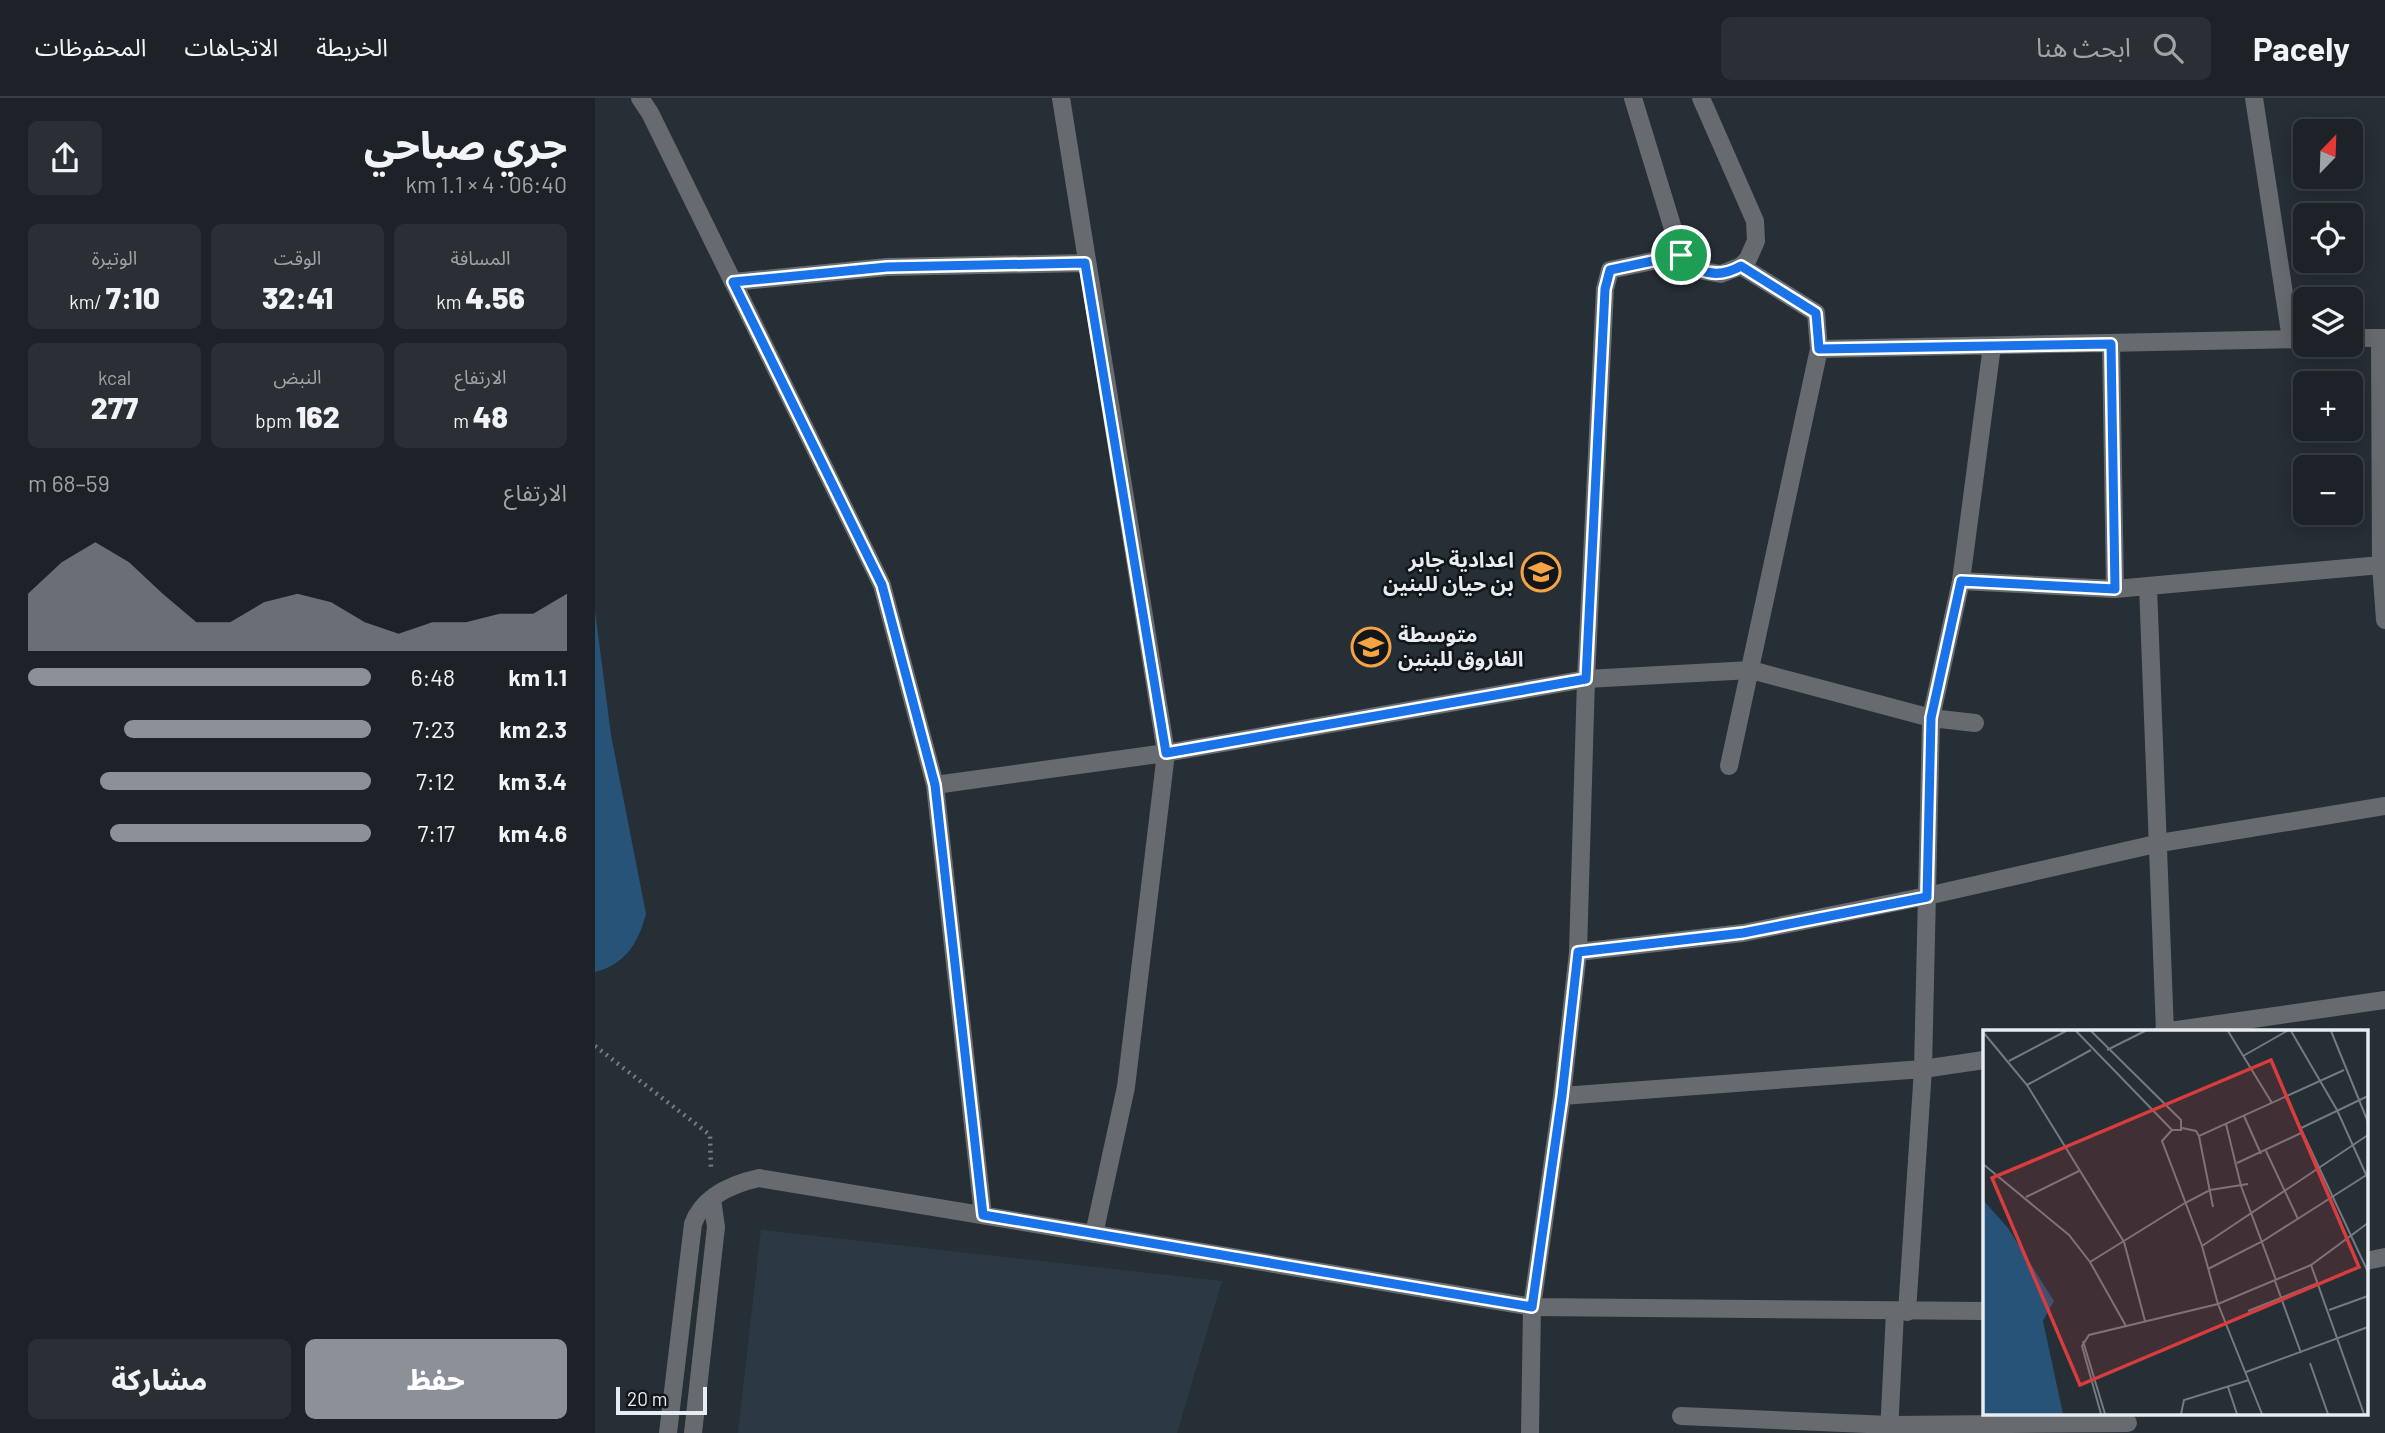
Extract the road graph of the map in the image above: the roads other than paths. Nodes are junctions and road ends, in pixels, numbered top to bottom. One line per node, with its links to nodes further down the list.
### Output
1 (640, 98): 9 (street)
2 (1061, 98): 7 (street)
3 (1633, 98): 6 (street)
4 (1701, 98): 8 (street)
5 (2254, 98): 10 (street)
6 (1681, 255): 8 (street); 24 (street)
7 (1085, 263): 9 (street); 27 (street)
8 (1741, 266): 16 (street)
9 (733, 282): 29 (street)
10 (2293, 312)
11 (2363, 338): 12 (street)
12 (2383, 338): 17 (street)
13 (2293, 339): 14 (street)
14 (2111, 344): 15 (street); 21 (street)
15 (1992, 346): 16 (street); 19 (street)
16 (1819, 349): 23 (street)
17 (2383, 544): 18 (street)
18 (2381, 565): 20 (street); 22 (street)
19 (1961, 581): 21 (street); 25 (street)
20 (2148, 586): 21 (street); 31 (street)
21 (2115, 589)
22 (2385, 620)
23 (1751, 670): 24 (street); 25 (street); 28 (street)
24 (1586, 679): 27 (street); 33 (street)
25 (1931, 718): 26 (street); 32 (street)
26 (1975, 723)
27 (1166, 753): 29 (street); 42 (street)
28 (1729, 766)
29 (935, 785): 41 (street)
30 (2385, 806): 31 (street)
31 (2160, 843): 32 (street); 35 (street)
32 (1927, 897): 33 (street); 38 (street)
33 (1578, 952): 39 (street)
34 (2385, 1000): 36 (street)
35 (2164, 1030)
36 (2178, 1030)
37 (1983, 1060): 38 (street)
38 (1923, 1069): 39 (street); 47 (street)
39 (1562, 1096): 45 (street)
40 (712, 1199): 41 (street); 51 (street); 52 (street)
41 (983, 1215): 42 (street)
42 (1094, 1234): 45 (street)
43 (2385, 1257): 44 (street)
44 (2367, 1261)
45 (1532, 1307): 47 (street); 53 (street)
46 (1983, 1311): 47 (street)
47 (1901, 1312): 50 (street)
48 (1681, 1416): 50 (street)
49 (2128, 1423): 50 (street)
50 (1890, 1429)
51 (668, 1433)
52 (693, 1433)
53 (1530, 1433)

